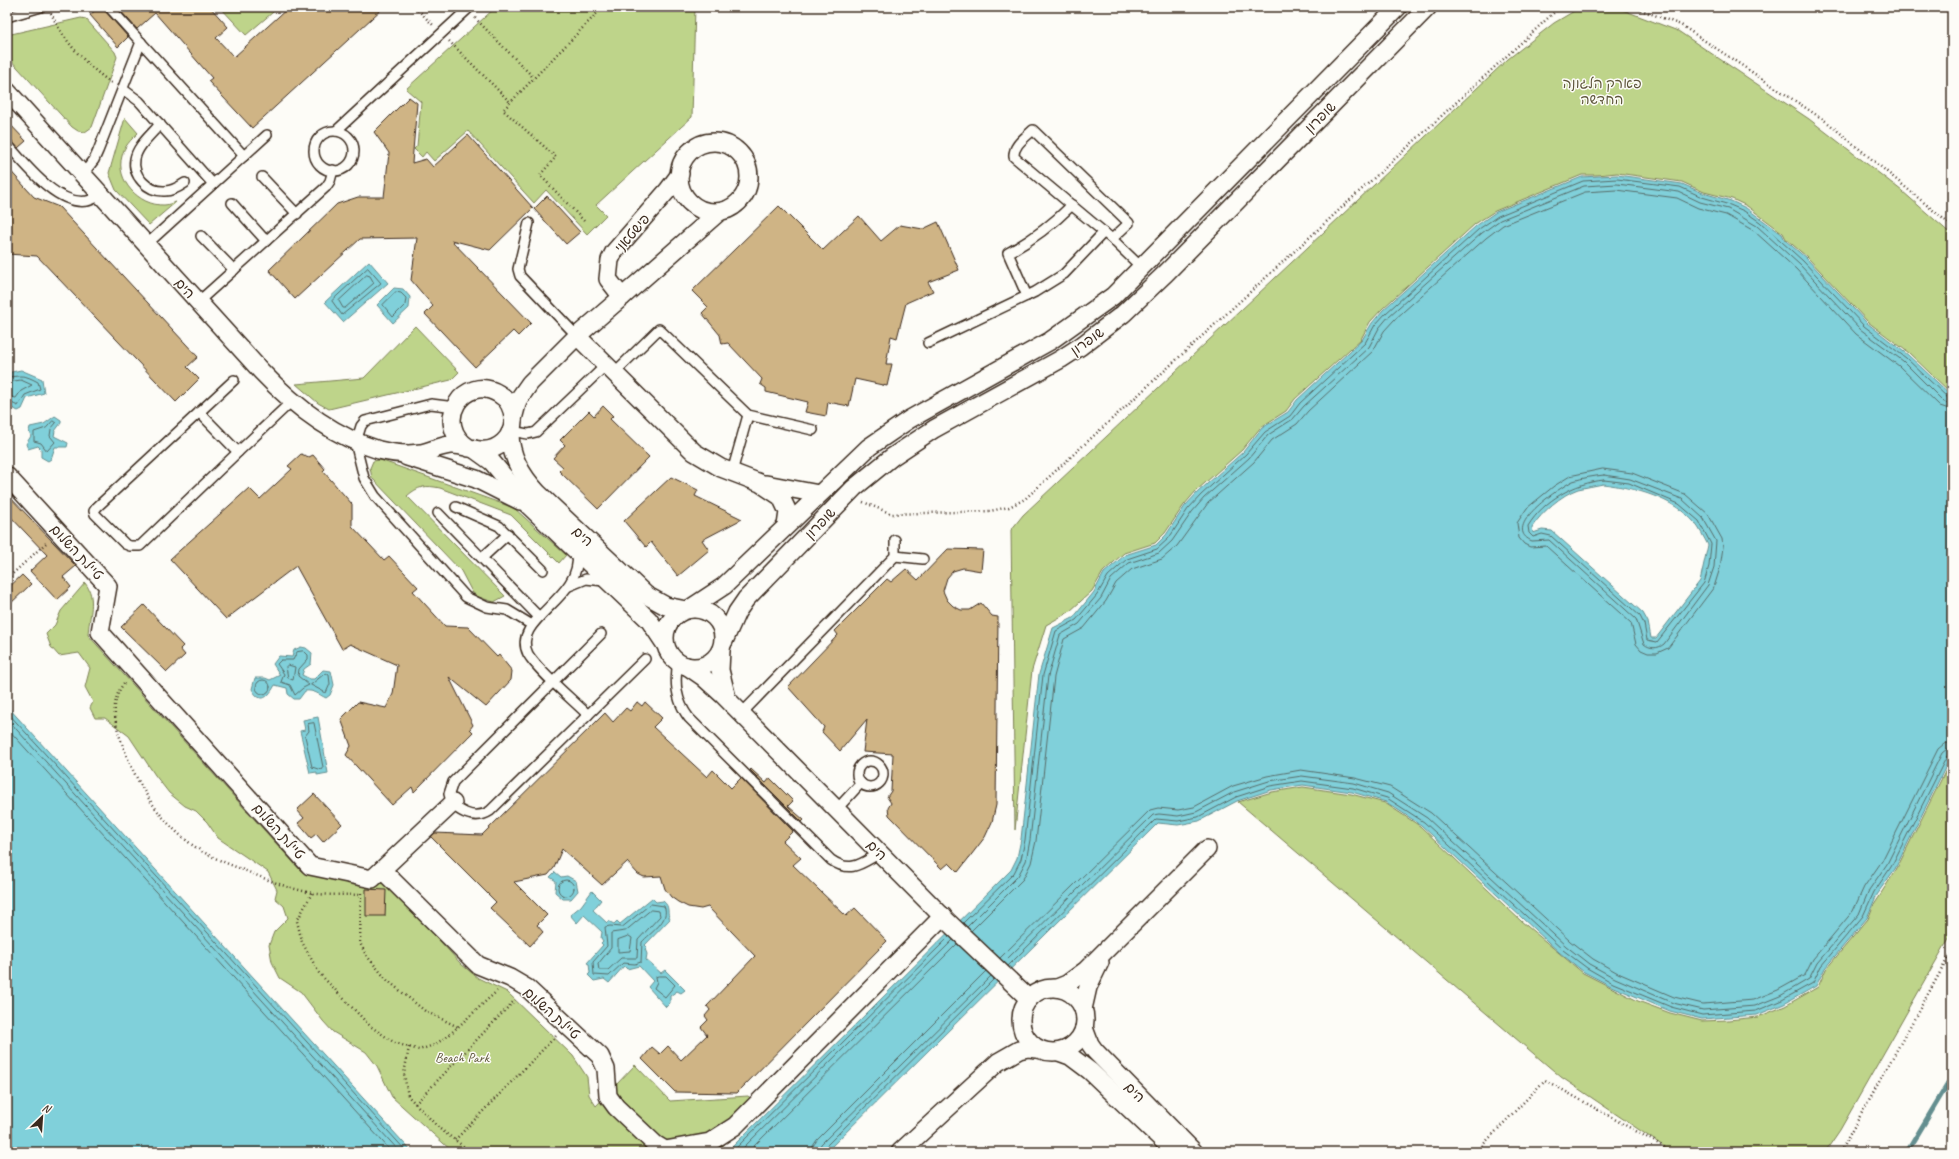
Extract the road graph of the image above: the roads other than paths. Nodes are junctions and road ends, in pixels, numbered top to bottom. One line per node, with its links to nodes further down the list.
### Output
1 (41, 7): 6 (lane)
2 (109, 7): 7 (lane)
3 (1398, 7): 32 (street, שופרון)
4 (1428, 7): 75 (street, שופרון)
5 (468, 8): 11 (lane)
6 (7, 17)
7 (141, 42): 9 (lane); 14 (lane)
8 (7, 90): 16 (street, הים)
9 (124, 90): 10 (lane); 16 (lane)
10 (160, 124): 19 (lane); 20 (lane)
11 (336, 131): 15 (lane); 15 (lane)
12 (267, 135): 14 (lane)
13 (7, 144): 21 (lane)
14 (244, 156): 20 (lane)
15 (333, 170): 25 (lane)
16 (83, 174): 21 (street, הים)
17 (680, 174): 24 (street); 24 (street); 35 (street, פישטאני)
18 (262, 177): 25 (lane)
19 (185, 183)
20 (213, 184): 31 (lane)
21 (102, 195): 31 (street, הים)
22 (232, 203): 30 (lane)
23 (1072, 205): 27 (lane); 29 (lane); 34 (lane)
24 (719, 212): 35 (street)
25 (297, 214): 30 (lane)
26 (529, 223): 37 (lane)
27 (1104, 232): 29 (lane); 34 (lane)
28 (201, 236): 33 (lane)
29 (1112, 239): 32 (lane)
30 (266, 241): 33 (lane)
31 (146, 245): 36 (street, הים)
32 (1142, 267): 56 (street, שופרון)
33 (234, 270): 36 (lane)
34 (1026, 296): 38 (lane)
35 (622, 297): 37 (street)
36 (198, 302): 43 (street, הים)
37 (577, 336): 39 (street); 41 (street)
38 (928, 343)
39 (610, 369): 46 (lane); 47 (lane); 53 (street)
40 (234, 380): 45 (lane)
41 (530, 382): 42 (street); 47 (street)
42 (491, 390): 44 (street); 47 (street)
43 (292, 401): 49 (street, הים); 51 (lane)
44 (454, 407): 49 (lane); 50 (street)
45 (199, 412): 51 (lane); 51 (lane)
46 (748, 415): 48 (lane); 53 (lane)
47 (512, 427): 50 (street); 70 (street, הים)
48 (813, 430)
49 (356, 442): 52 (street, הים); 72 (lane)
50 (472, 448): 52 (street, הים); 58 (street, הים)
51 (238, 452)
52 (388, 452): 58 (street, הים)
53 (732, 472): 55 (street)
54 (7, 476): 87 (street, טיילת השלום)
55 (760, 483): 56 (street); 60 (street)
56 (819, 494): 60 (street, שופרון)
57 (456, 507): 61 (lane)
58 (531, 507): 63 (street, הים)
59 (438, 512): 65 (lane)
60 (786, 526): 70 (street, שופרון)
61 (508, 534): 65 (lane); 67 (lane)
62 (895, 540): 64 (lane)
63 (574, 549): 68 (street, הים); 69 (lane)
64 (895, 556): 66 (lane); 80 (lane)
65 (482, 558): 71 (lane)
66 (923, 559)
67 (543, 570)
68 (610, 582): 69 (lane); 74 (street, הים)
69 (569, 586): 71 (lane)
70 (688, 609): 74 (street); 75 (street)
71 (539, 617): 72 (lane)
72 (532, 625): 78 (lane)
73 (601, 634): 78 (lane)
74 (665, 644): 77 (street)
75 (722, 646): 77 (street); 79 (street)
76 (645, 659): 81 (lane)
77 (682, 664): 79 (street, הים); 86 (lane)
78 (554, 682): 81 (lane); 83 (lane)
79 (727, 698): 80 (street, הים)
80 (742, 713): 84 (street, הים)
81 (588, 715): 83 (lane)
82 (861, 783): 84 (lane)
83 (452, 803): 87 (street)
84 (837, 809): 86 (street, הים)
85 (1207, 849): 89 (street)
86 (880, 853): 88 (street, הים)
87 (382, 870): 99 (street, טיילת השלום)
88 (945, 919): 91 (street, הים); 98 (street)
89 (1107, 950): 90 (street); 92 (street)
90 (1057, 988): 91 (street); 92 (street)
91 (1029, 998): 93 (street)
92 (1083, 1009): 94 (street)
93 (1021, 1024): 95 (street); 97 (street)
94 (1084, 1028): 96 (street); 102 (street, הים)
95 (1037, 1049): 96 (street); 97 (street)
96 (1059, 1052): 101 (street, הים)
97 (998, 1062): 100 (street)
98 (715, 1147): 99 (street, טיילת השלום)
99 (688, 1149)
100 (900, 1152)
101 (1175, 1152)
102 (1194, 1152)

